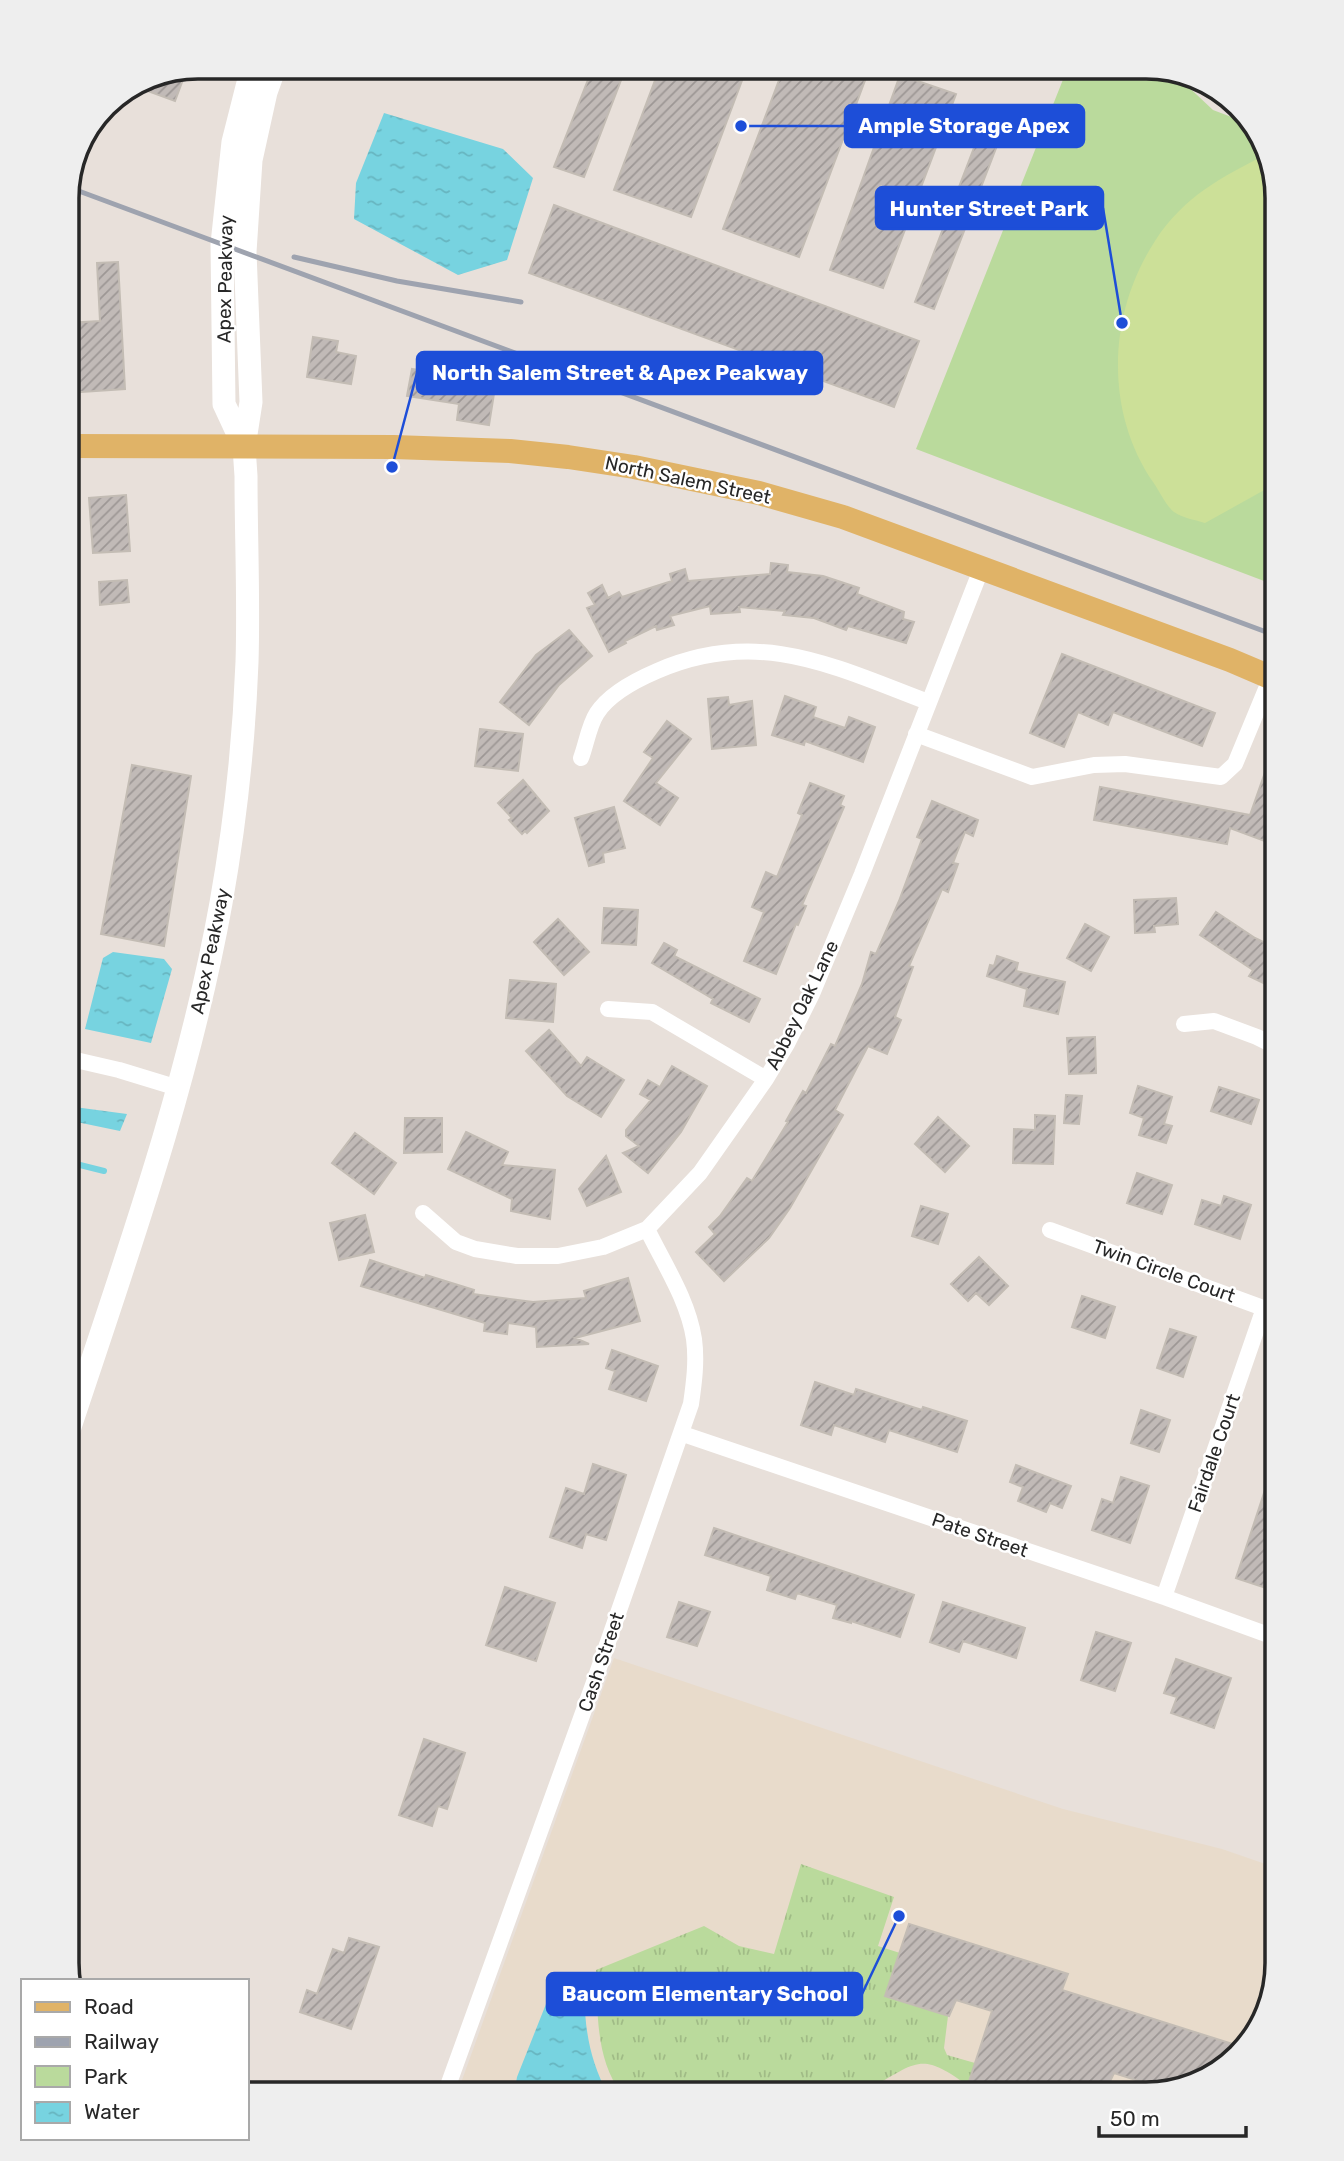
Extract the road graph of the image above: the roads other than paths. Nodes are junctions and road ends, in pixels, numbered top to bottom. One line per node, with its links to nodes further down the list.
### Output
1 (249, 79): 4 (main road, Apex Peakway)
2 (270, 79): 4 (main road, Apex Peakway)
3 (79, 446): 4 (main road, North Salem Street)
4 (244, 447): 5 (main road, North Salem Street); 16 (main road, Apex Peakway)
5 (982, 567): 6 (main road, North Salem Street); 8 (street, Abbey Oak Lane)
6 (1265, 676)
7 (1265, 699): 9 (street)
8 (928, 702): 9 (street, Abbey Oak Lane); 10 (street)
9 (916, 734): 15 (street, Abbey Oak Lane)
10 (581, 758)
11 (608, 1009): 15 (street)
12 (1184, 1024): 13 (street)
13 (1265, 1041)
14 (79, 1061): 16 (street)
15 (766, 1079): 18 (street, Abbey Oak Lane)
16 (178, 1088): 22 (main road, Apex Peakway)
17 (423, 1213): 18 (street, Abbey Oak Lane)
18 (647, 1229): 23 (street, Cash Street)
19 (1050, 1230): 20 (street, Twin Circle Court)
20 (1265, 1308)
21 (1265, 1326): 24 (street, Fairdale Court)
22 (79, 1396)
23 (683, 1434): 24 (street, Pate Street); 26 (street, Cash Street)
24 (1164, 1597): 25 (street, Pate Street)
25 (1265, 1633)
26 (449, 2082)

